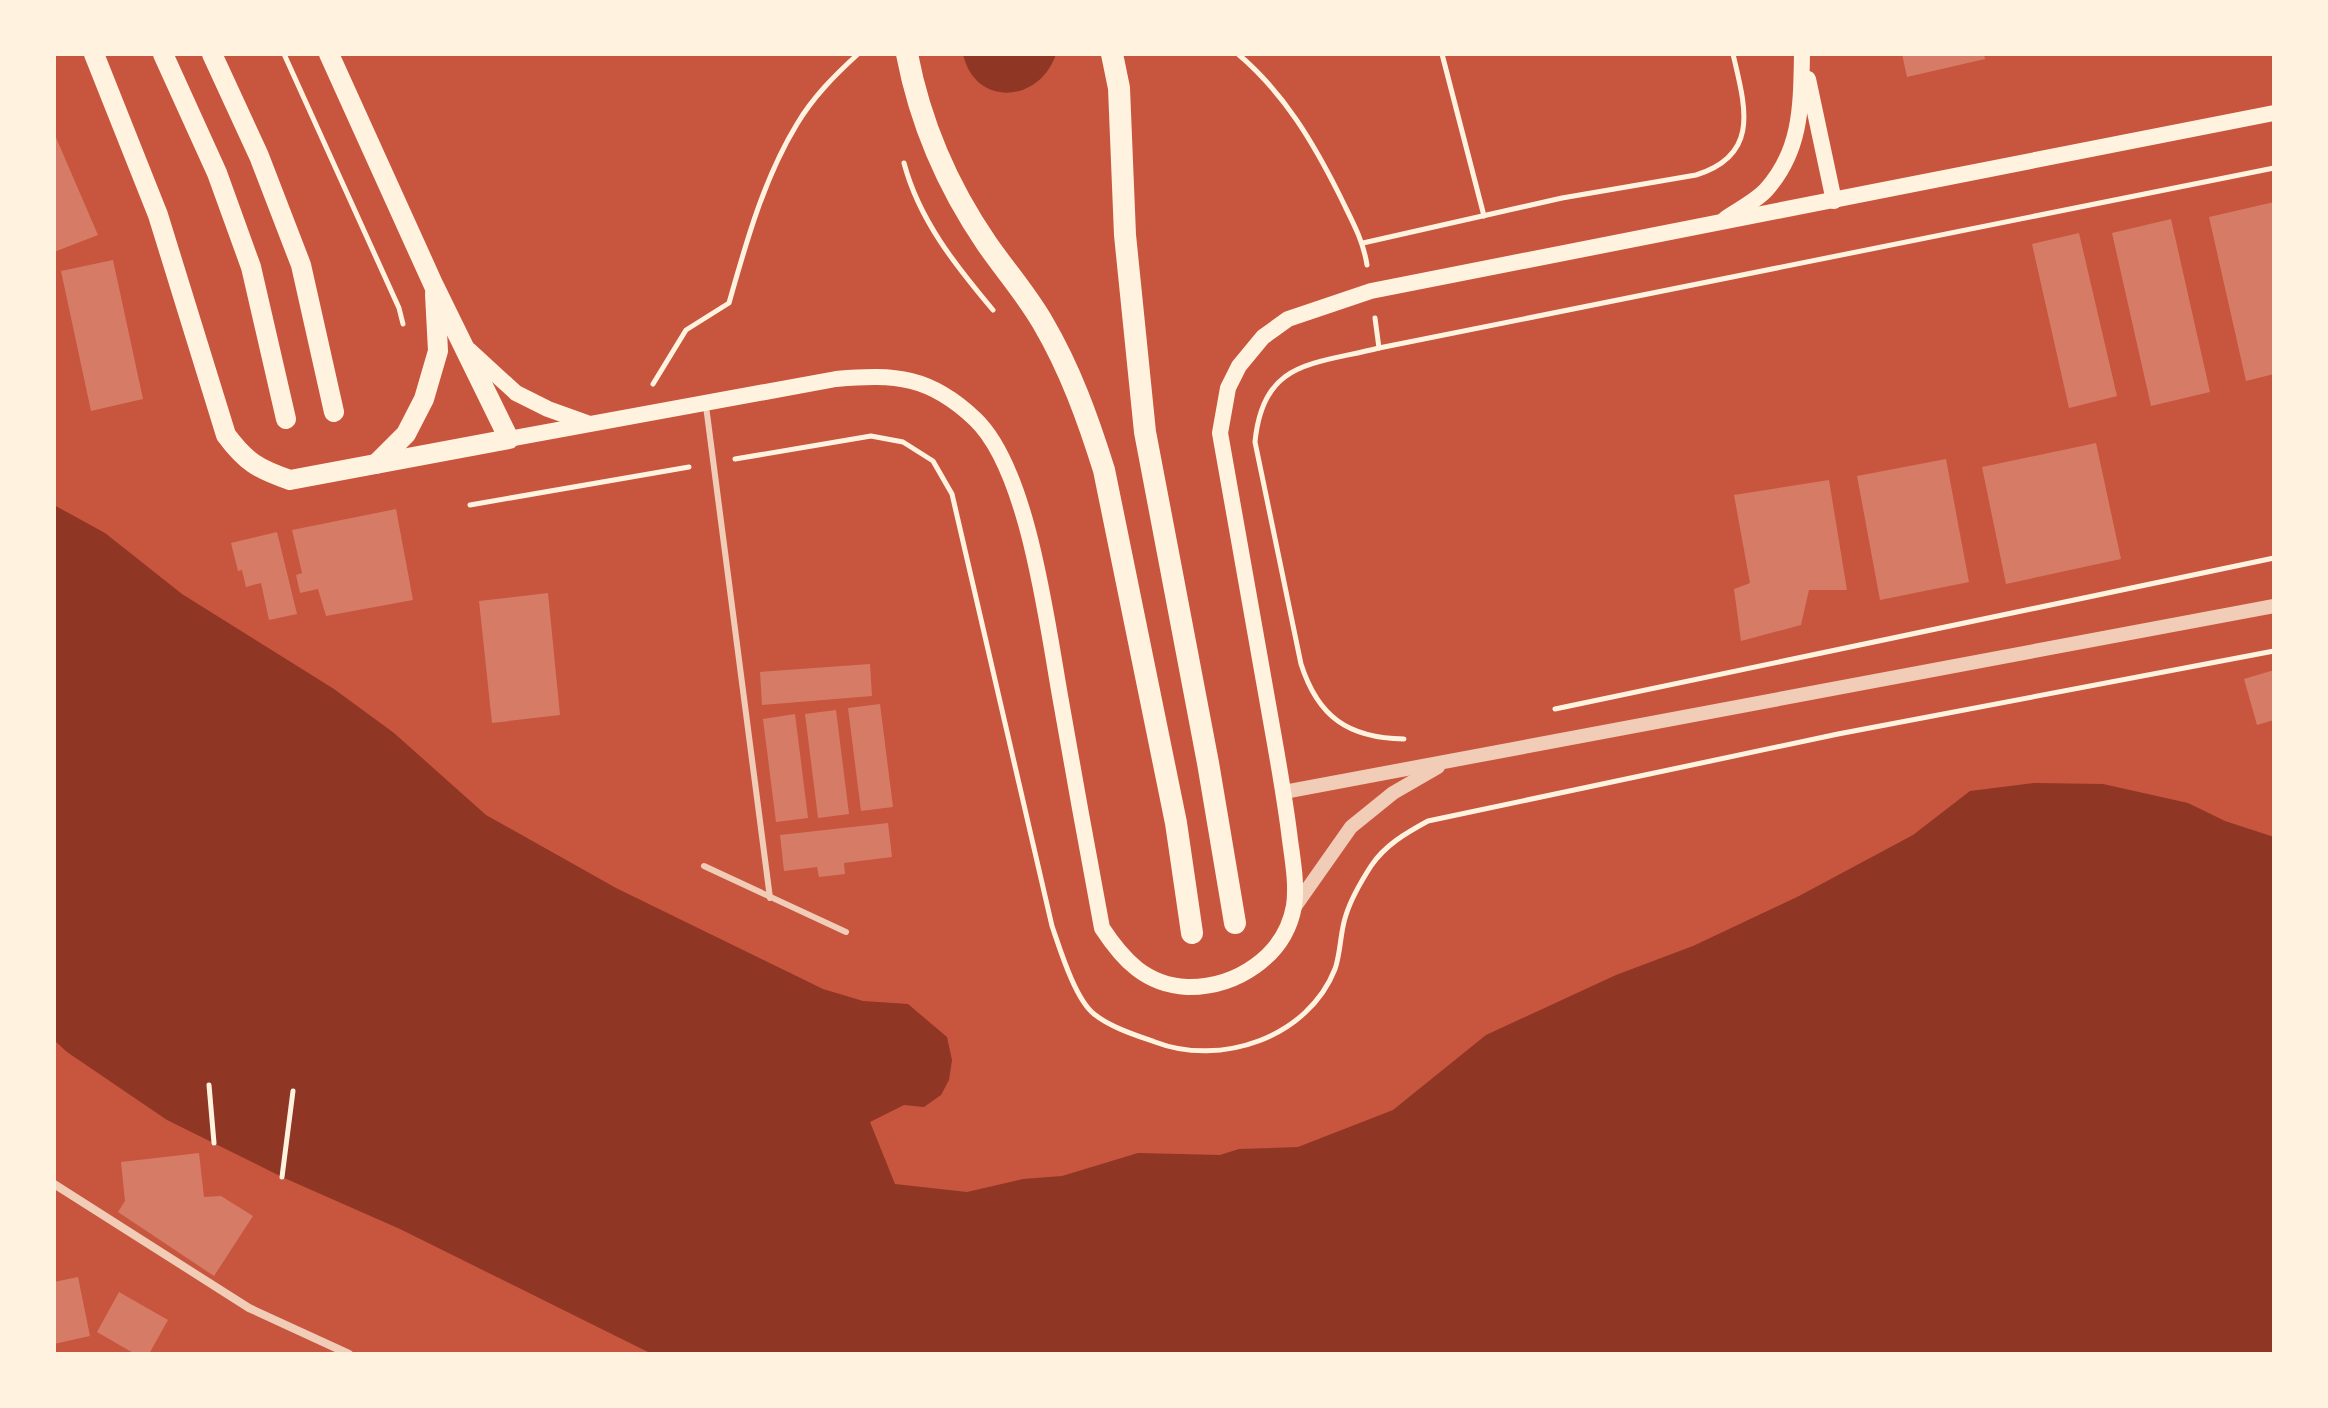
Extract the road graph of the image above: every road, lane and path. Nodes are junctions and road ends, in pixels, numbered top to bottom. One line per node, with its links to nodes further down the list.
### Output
1 (94, 54): 31 (main road)
2 (163, 54): 27 (main road)
3 (212, 54): 25 (main road)
4 (284, 54): 21 (path)
5 (329, 54): 19 (main road)
6 (858, 54): 26 (path)
7 (907, 54): 45 (highway)
8 (1112, 54): 43 (highway)
9 (1238, 54): 18 (path)
10 (1442, 54): 16 (path)
11 (1733, 54): 16 (path)
12 (1803, 54): 15 (main road); 17 (main road)
13 (2274, 113): 15 (main road)
14 (2274, 168): 23 (path)
15 (1834, 201): 17 (main road)
16 (1484, 216): 18 (path)
17 (1719, 224): 20 (main road)
18 (1363, 243): 20 (path)
19 (434, 286): 22 (main road); 31 (main road)
20 (1371, 291): 23 (path); 39 (main road)
21 (405, 335)
22 (467, 347): 28 (main road); 29 (main road)
23 (1379, 348): 37 (path)
24 (706, 402): 26 (main road); 30 (lane); 42 (main road)
25 (334, 412)
26 (647, 414): 28 (main road)
27 (286, 419)
28 (588, 424): 29 (main road)
29 (509, 439): 31 (main road)
30 (713, 463): 32 (path); 35 (path); 41 (lane)
31 (376, 464)
32 (470, 505)
33 (2274, 558): 36 (path)
34 (2274, 606): 38 (street)
35 (2274, 651)
36 (1543, 712)
37 (1419, 739)
38 (1449, 761): 39 (street); 42 (street)
39 (1284, 792): 42 (main road)
40 (704, 866): 41 (lane)
41 (770, 898): 44 (lane)
42 (1294, 908)
43 (1235, 923)
44 (846, 932)
45 (1192, 933)
46 (209, 1085): 48 (path)
47 (293, 1091): 49 (path)
48 (214, 1143)
49 (282, 1177)
50 (54, 1184): 51 (street)
51 (349, 1354)

